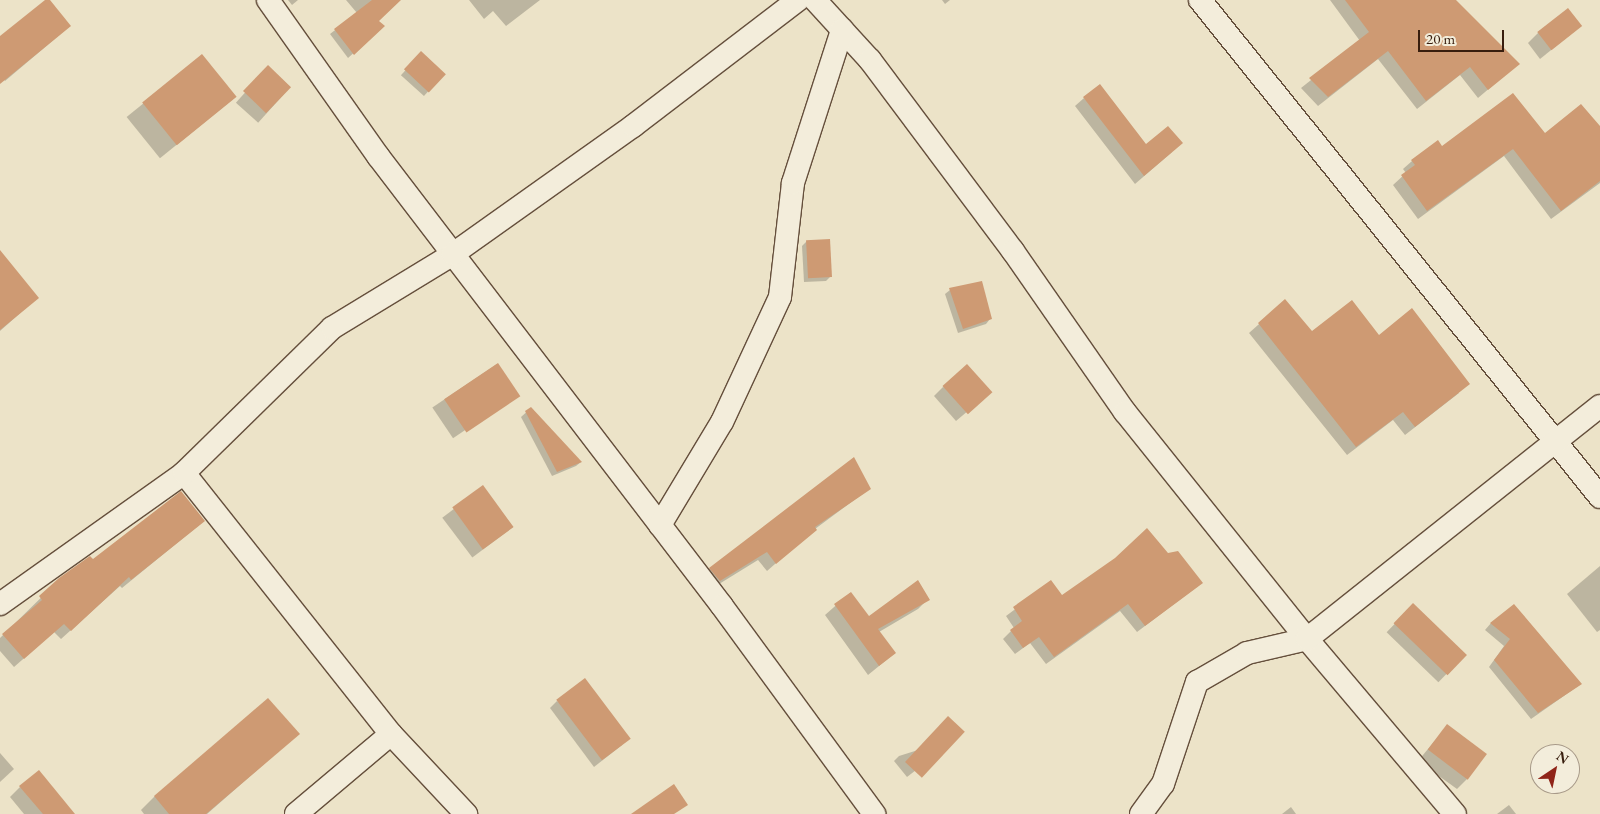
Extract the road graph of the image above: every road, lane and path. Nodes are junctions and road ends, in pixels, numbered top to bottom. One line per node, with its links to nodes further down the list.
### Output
1 (268, 0): 6 (street)
2 (798, 0): 6 (street)
3 (816, 0): 5 (street)
4 (1200, 0): 8 (street)
5 (842, 30): 11 (street); 13 (street)
6 (453, 254): 9 (street); 11 (street)
7 (1600, 406): 8 (street)
8 (1556, 439): 10 (street); 13 (street)
9 (184, 473): 12 (street); 14 (street)
10 (1600, 497)
11 (660, 525): 17 (street)
12 (0, 604)
13 (1307, 639): 18 (street); 19 (street)
14 (391, 734): 15 (street); 16 (street)
15 (296, 814)
16 (466, 814)
17 (874, 814)
18 (1141, 814)
19 (1455, 814)

